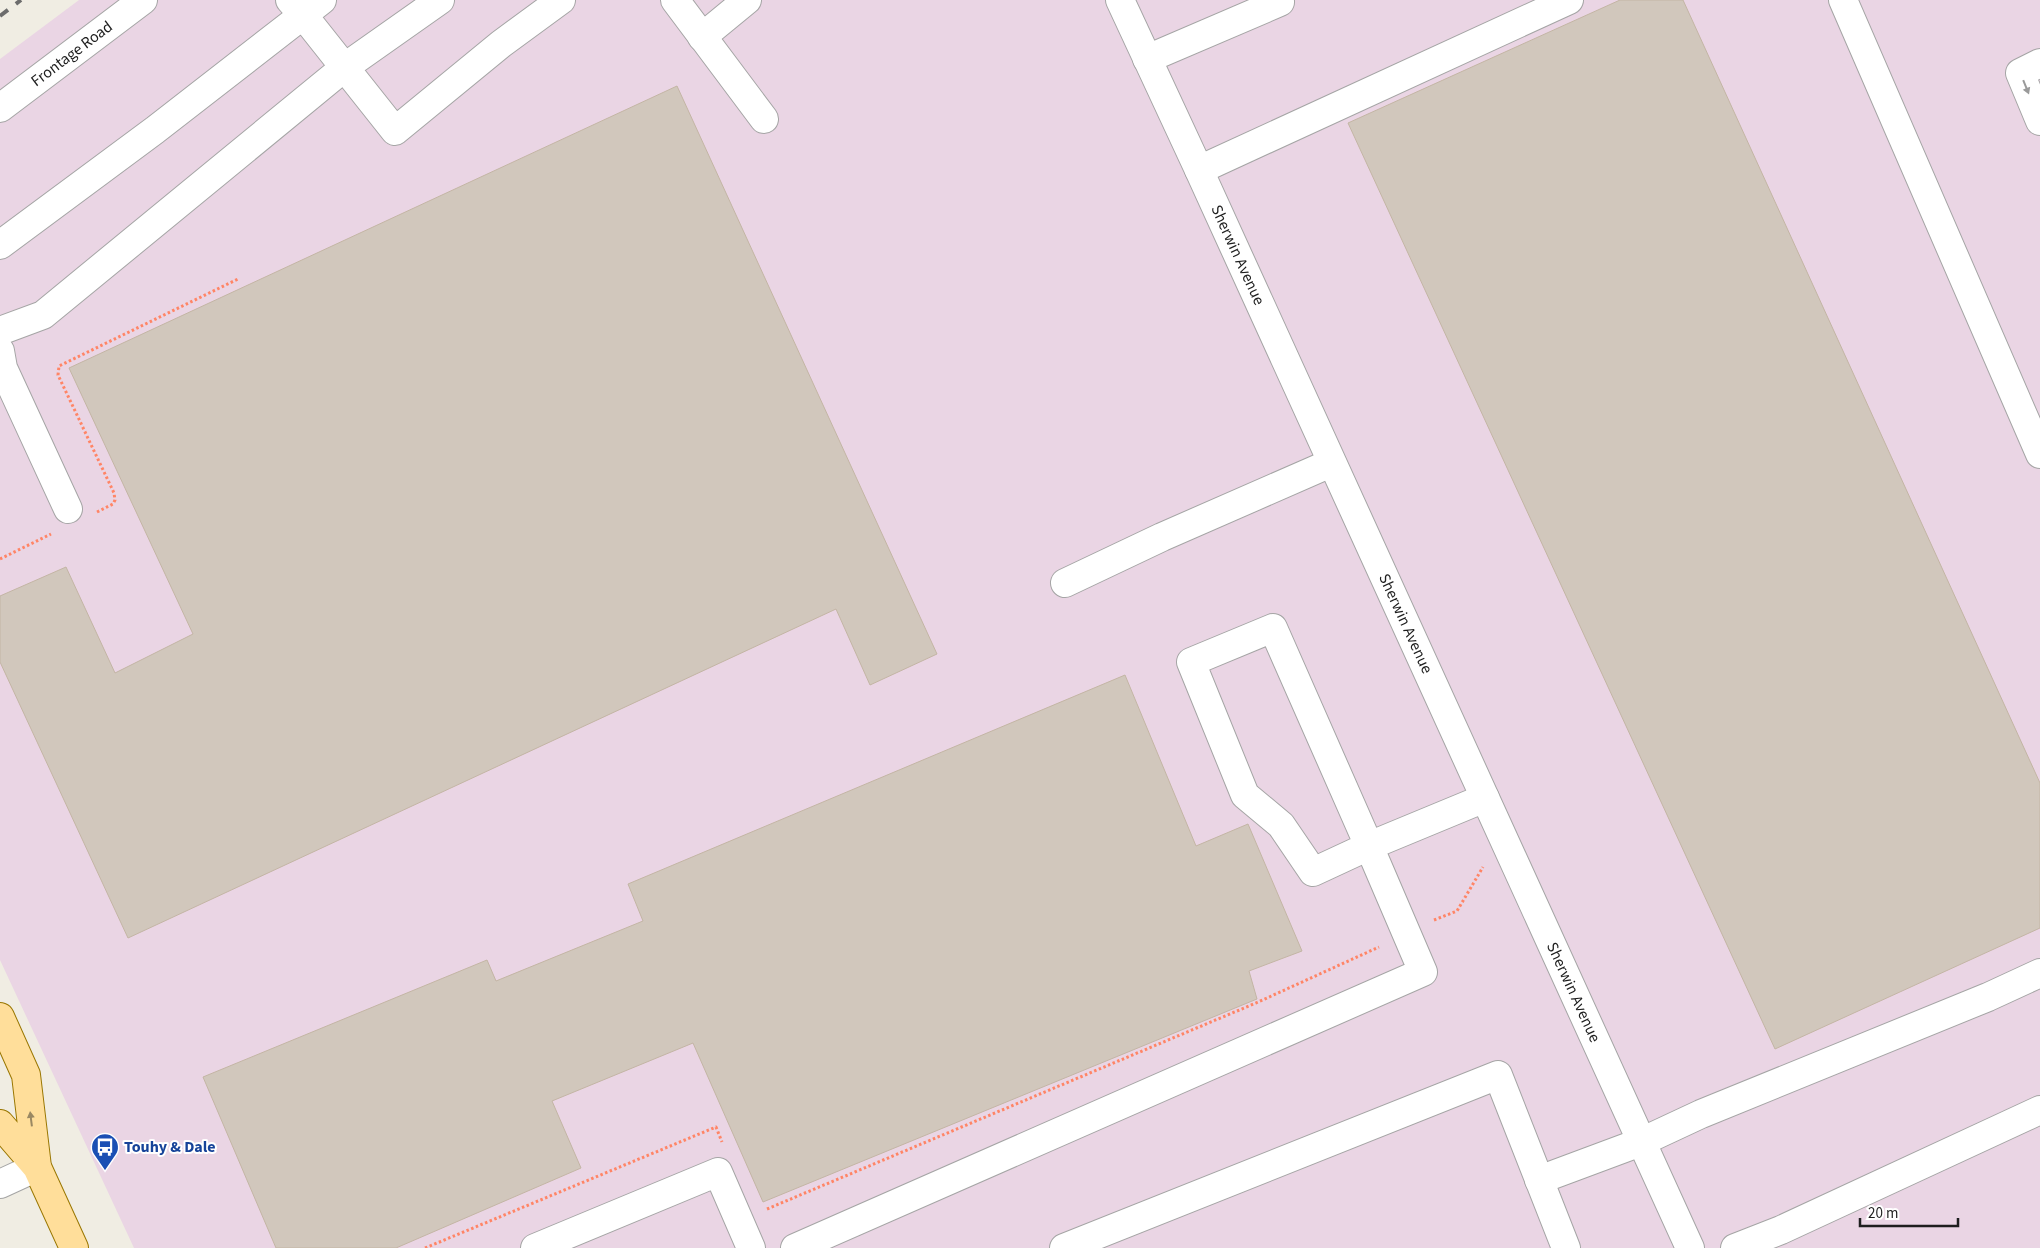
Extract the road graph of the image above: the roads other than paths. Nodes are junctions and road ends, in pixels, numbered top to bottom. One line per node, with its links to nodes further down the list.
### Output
1 (143, 0): 15 (street, Frontage Road)
2 (440, 0): 14 (street)
3 (561, 0): 14 (street)
4 (675, 0): 11 (street)
5 (747, 0): 11 (street)
6 (1120, 0): 12 (street, Sherwin Avenue)
7 (1279, 0): 12 (street)
8 (1569, 0): 18 (street)
9 (1843, 0): 22 (street)
10 (305, 5): 14 (street); 19 (street)
11 (702, 37): 16 (street)
12 (1147, 59): 18 (street, Sherwin Avenue)
13 (2040, 63): 17 (street, one-way to 17)
14 (344, 68): 20 (street)
15 (0, 108)
16 (764, 119)
17 (2040, 121)
18 (1199, 170): 23 (street, Sherwin Avenue)
19 (0, 245)
20 (0, 331)
21 (0, 351): 24 (street)
22 (2040, 454)
23 (1331, 463): 25 (street); 26 (street, Sherwin Avenue)
24 (68, 509)
25 (1065, 584)
26 (1484, 798): 27 (street); 32 (street, Sherwin Avenue)
27 (1369, 846): 27 (street); 40 (street)
28 (2040, 973): 32 (street)
29 (0, 1016): 33 (main road, one-way to 29)
30 (2040, 1110): 36 (street)
31 (0, 1124): 33 (main road)
32 (1641, 1142): 34 (street); 43 (street, Sherwin Avenue)
33 (37, 1167): 35 (street); 37 (main road)
34 (1539, 1180): 41 (street); 42 (street)
35 (0, 1184)
36 (1785, 1239): 44 (street)
37 (74, 1248)
38 (535, 1248): 39 (street)
39 (751, 1248)
40 (795, 1248)
41 (1064, 1248)
42 (1566, 1248)
43 (1690, 1248)
44 (1735, 1248)

